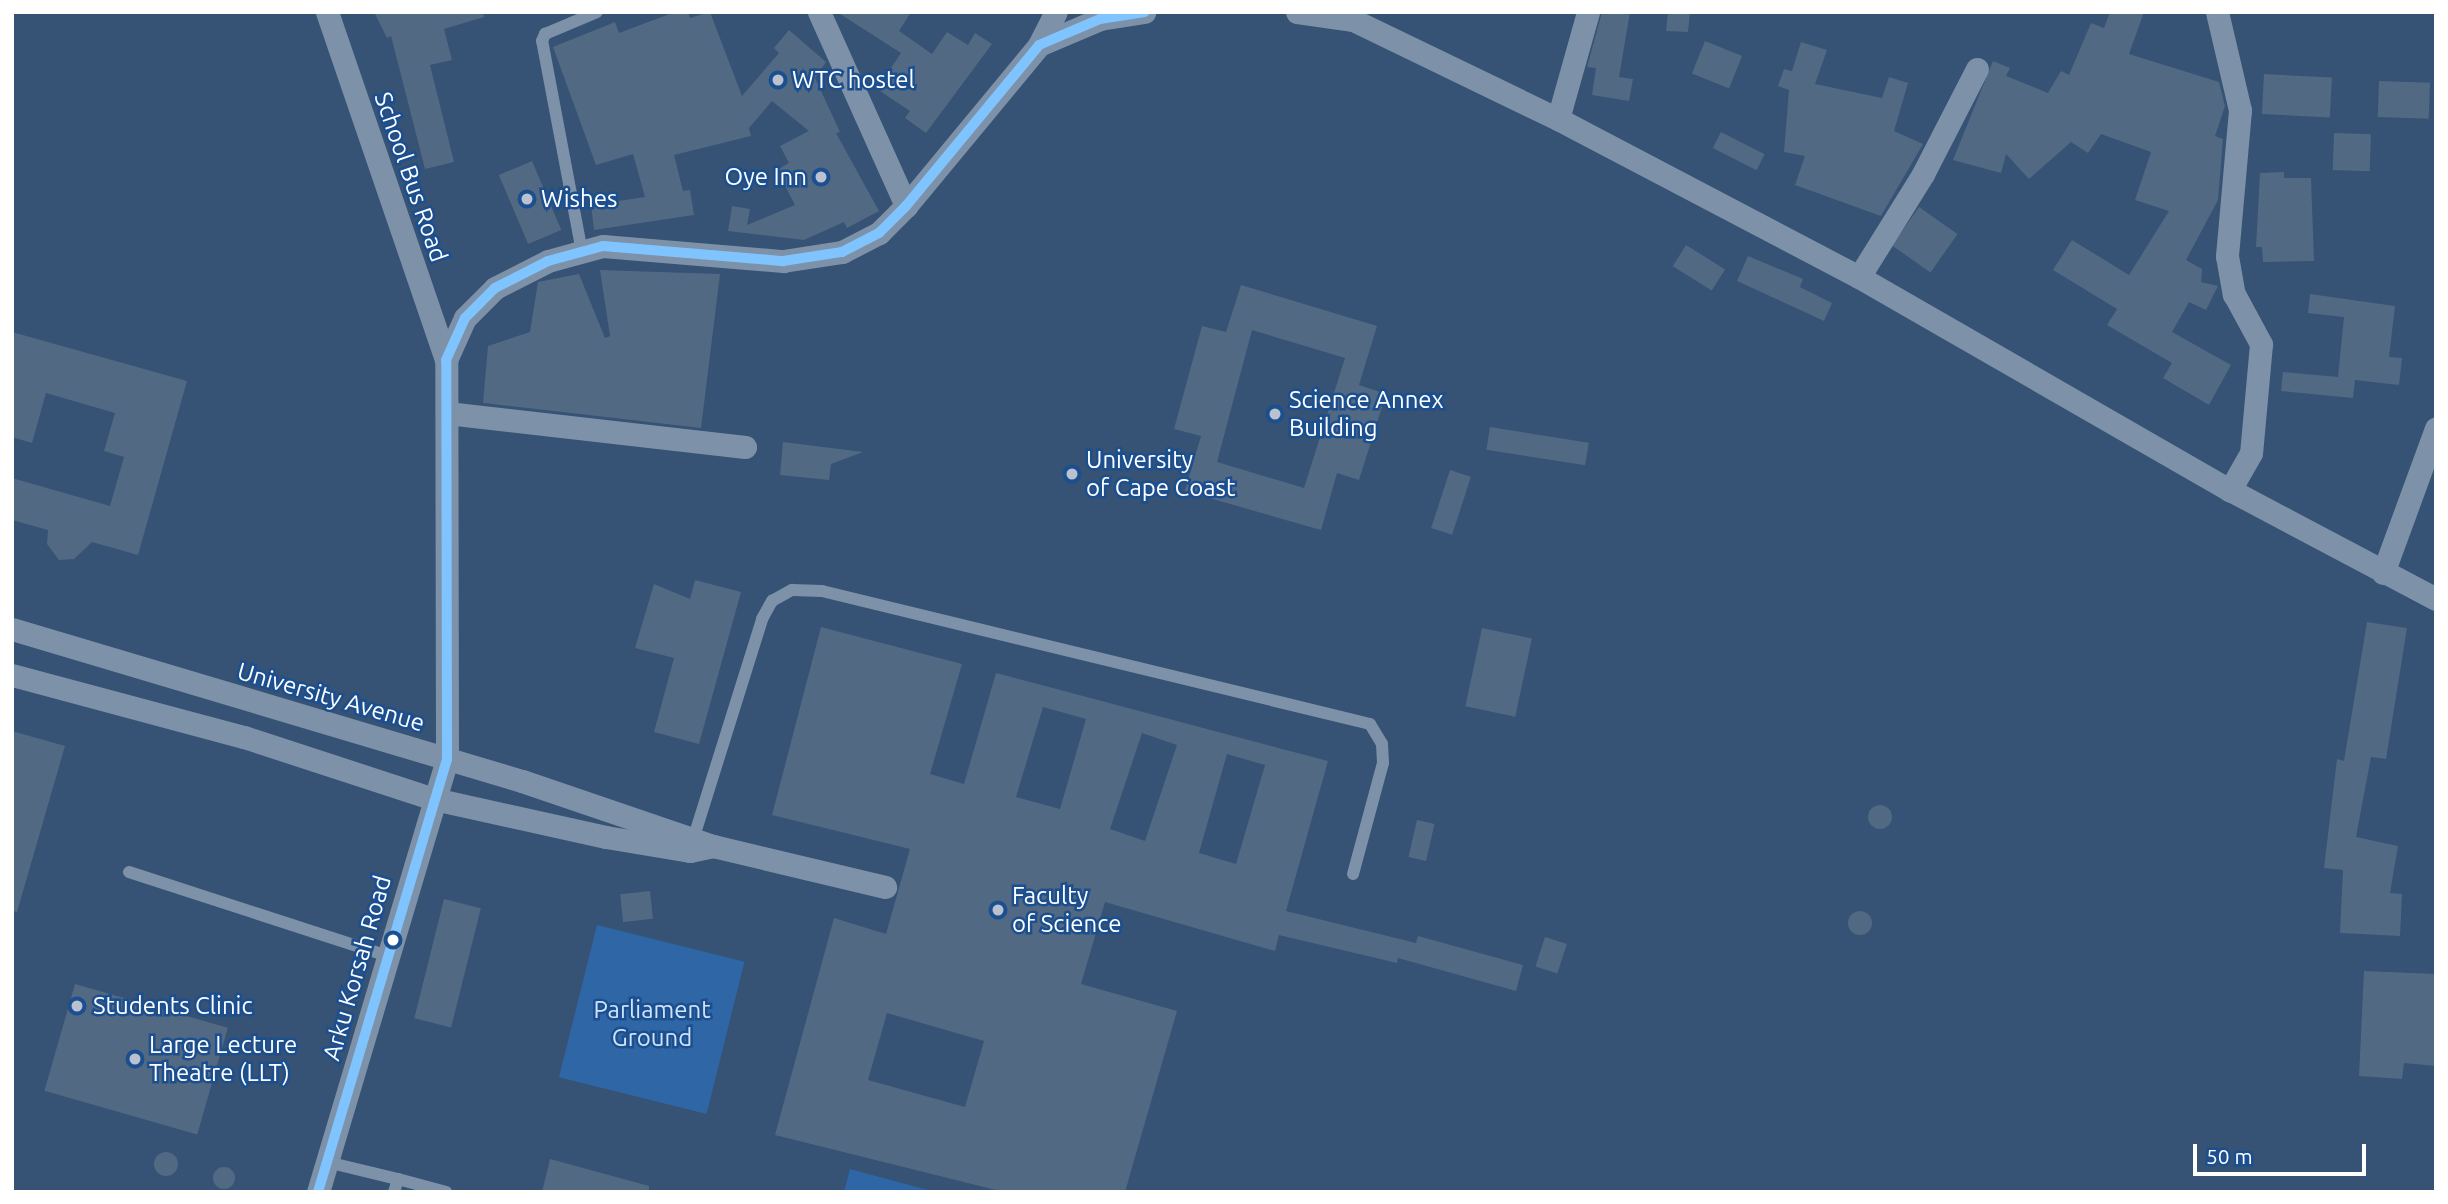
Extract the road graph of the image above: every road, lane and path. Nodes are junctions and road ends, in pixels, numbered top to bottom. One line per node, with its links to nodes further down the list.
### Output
1 (327, 12): 16 (street, School Bus Road)
2 (597, 12): 14 (lane)
3 (819, 12): 13 (street)
4 (1056, 12): 10 (street)
5 (1144, 12): 10 (street)
6 (1297, 12): 9 (street)
7 (1588, 12): 12 (street)
8 (2217, 12): 20 (street)
9 (1353, 16): 12 (street)
10 (1039, 45): 13 (street)
11 (1977, 69): 15 (street)
12 (1558, 118): 15 (street)
13 (905, 206): 14 (street)
14 (582, 252): 16 (street)
15 (1859, 277): 20 (street)
16 (446, 360): 17 (street, Arku Korsah Road)
17 (447, 413): 19 (street); 25 (street, Arku Korsah Road)
18 (2436, 428): 21 (street)
19 (745, 447)
20 (2230, 490): 21 (street)
21 (2383, 573): 22 (street)
22 (2436, 598)
23 (12, 629): 25 (street, University Avenue)
24 (12, 675): 26 (street, University Avenue)
25 (447, 759): 26 (street, Arku Korsah Road); 27 (street, University Avenue)
26 (434, 799): 27 (street, University Avenue); 31 (street, Arku Korsah Road)
27 (699, 845): 29 (lane); 30 (street, University Avenue)
28 (129, 872): 31 (lane)
29 (1353, 874)
30 (885, 887)
31 (388, 956): 32 (street, Arku Korsah Road)
32 (327, 1162): 33 (lane); 34 (street, Arku Korsah Road)
33 (396, 1186): 35 (lane)
34 (318, 1192)
35 (446, 1192)

